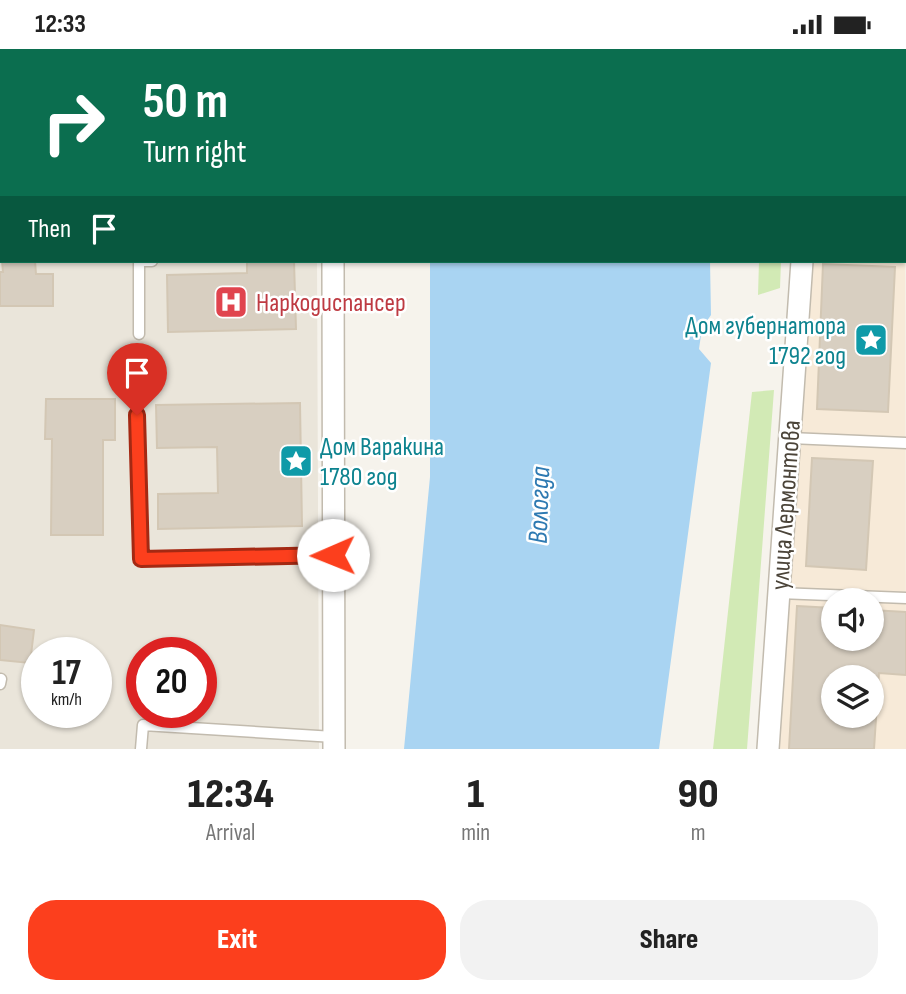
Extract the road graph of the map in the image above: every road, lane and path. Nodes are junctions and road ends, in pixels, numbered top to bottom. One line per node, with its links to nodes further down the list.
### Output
1 (139, 263): 4 (lane)
2 (333, 263): 8 (street)
3 (802, 263): 6 (street, улица Лермонтова)
4 (139, 334)
5 (137, 415): 8 (lane)
6 (790, 438): 7 (lane); 9 (street, улица Лермонтова)
7 (906, 443)
8 (333, 555): 11 (street)
9 (779, 593): 10 (lane); 13 (street, улица Лермонтова)
10 (906, 598)
11 (334, 743): 12 (lane)
12 (141, 749)
13 (768, 749)

